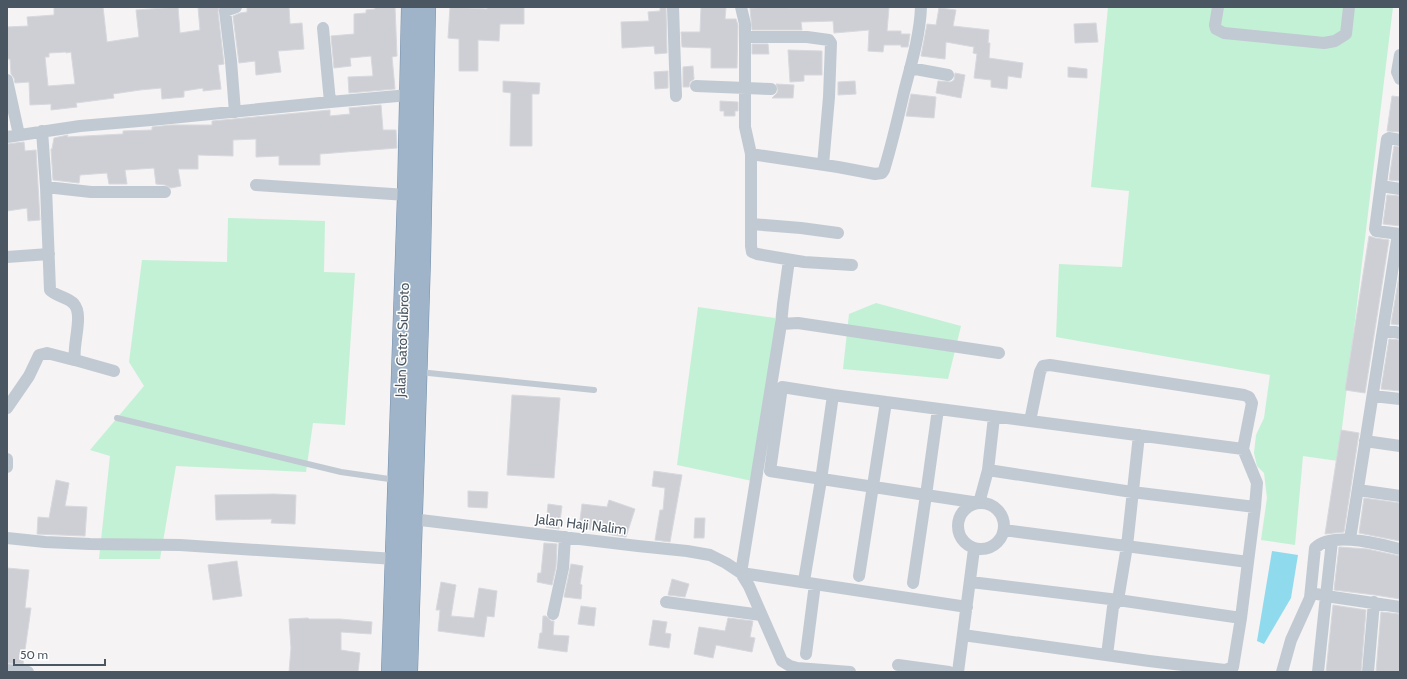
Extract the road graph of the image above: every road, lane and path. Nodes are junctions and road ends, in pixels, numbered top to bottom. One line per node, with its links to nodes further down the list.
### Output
1 (236, 7): 22 (street)
2 (412, 7): 19 (highway, Jalan Gatot Subroto)
3 (426, 7): 47 (highway, Jalan Gatot Subroto)
4 (674, 7): 20 (street)
5 (741, 7): 10 (street)
6 (921, 7): 12 (street)
7 (1218, 7): 8 (street)
8 (1349, 7)
9 (323, 28): 21 (street)
10 (745, 37): 17 (street); 27 (street)
11 (1400, 55): 14 (street)
12 (910, 68): 13 (street); 27 (street)
13 (948, 75)
14 (1400, 79)
15 (7, 80): 24 (street)
16 (696, 86): 17 (street)
17 (744, 89): 18 (street); 26 (street)
18 (771, 89)
19 (409, 95): 21 (street); 33 (highway, Jalan Gatot Subroto)
20 (676, 96)
21 (330, 102): 22 (street)
22 (235, 112): 23 (street)
23 (42, 131): 24 (street); 30 (street)
24 (13, 136)
25 (1400, 140): 29 (street)
26 (751, 154): 27 (street); 34 (street)
27 (823, 165)
28 (256, 185): 33 (street)
29 (1381, 186): 31 (street); 36 (street)
30 (46, 187): 32 (street); 37 (street)
31 (1400, 189)
32 (165, 192)
33 (407, 194): 65 (highway, Jalan Gatot Subroto)
34 (751, 224): 35 (street); 39 (street)
35 (838, 234)
36 (1399, 234): 42 (street)
37 (49, 254): 38 (street); 45 (street)
38 (7, 257)
39 (789, 260): 40 (street); 41 (street)
40 (852, 265)
41 (781, 324): 44 (street); 85 (street)
42 (1383, 330): 43 (street); 50 (street)
43 (1400, 333)
44 (999, 353)
45 (74, 360): 46 (street); 53 (street)
46 (114, 371)
47 (417, 372): 48 (lane); 74 (highway, Jalan Gatot Subroto)
48 (594, 390)
49 (833, 395): 52 (street); 66 (street); 66 (street)
50 (1373, 396): 51 (street); 59 (street)
51 (1400, 399)
52 (886, 402): 54 (street); 67 (street)
53 (7, 408)
54 (938, 409): 55 (street); 70 (street)
55 (994, 416): 57 (street); 64 (street)
56 (117, 418): 65 (lane)
57 (1030, 421): 58 (street); 61 (street)
58 (1139, 435): 61 (street); 69 (street)
59 (1365, 441): 60 (street); 68 (street)
60 (1400, 446)
61 (1243, 449): 73 (street)
62 (7, 459): 63 (street)
63 (7, 467)
64 (988, 470): 69 (street); 72 (street)
65 (398, 480): 83 (highway, Jalan Gatot Subroto)
66 (821, 480): 67 (street); 87 (street)
67 (872, 487): 70 (street); 86 (street)
68 (1358, 490): 71 (street); 78 (street)
69 (1132, 492): 73 (street); 80 (street)
70 (926, 495): 72 (street); 89 (street)
71 (1400, 496)
72 (979, 503): 75 (street); 82 (street)
73 (1255, 507): 84 (street)
74 (412, 519): 76 (street, Jalan Haji Nalim); 108 (highway, Jalan Gatot Subroto)
75 (1004, 530): 80 (street); 82 (street)
76 (565, 537): 85 (street, Jalan Haji Nalim); 97 (street)
77 (7, 538): 83 (street)
78 (1350, 539): 79 (street); 81 (street)
79 (1332, 541): 90 (street); 91 (street)
80 (1127, 546): 84 (street); 92 (street)
81 (1400, 548)
82 (974, 549): 88 (street)
83 (395, 559): 107 (highway, Jalan Gatot Subroto)
84 (1248, 562): 99 (street)
85 (741, 573): 87 (street); 98 (street)
86 (859, 576)
87 (810, 582): 95 (street); 101 (street)
88 (971, 582): 92 (street); 95 (street)
89 (913, 583)
90 (1311, 593): 91 (street); 112 (street)
91 (1326, 596): 94 (street); 113 (street)
92 (1118, 600): 99 (street); 102 (street)
93 (666, 602): 98 (street)
94 (1374, 602): 96 (street); 114 (street)
95 (967, 607): 100 (street)
96 (1400, 607)
97 (553, 614)
98 (761, 615): 109 (street)
99 (1241, 618): 104 (street)
100 (963, 636): 102 (street); 111 (street)
101 (806, 654)
102 (1107, 655): 104 (street)
103 (898, 666): 110 (street)
104 (1148, 667)
105 (7, 670): 106 (street)
106 (28, 672)
107 (391, 672)
108 (408, 672)
109 (850, 672)
110 (949, 672)
111 (958, 672)
112 (1282, 672)
113 (1318, 672)
114 (1368, 672)

